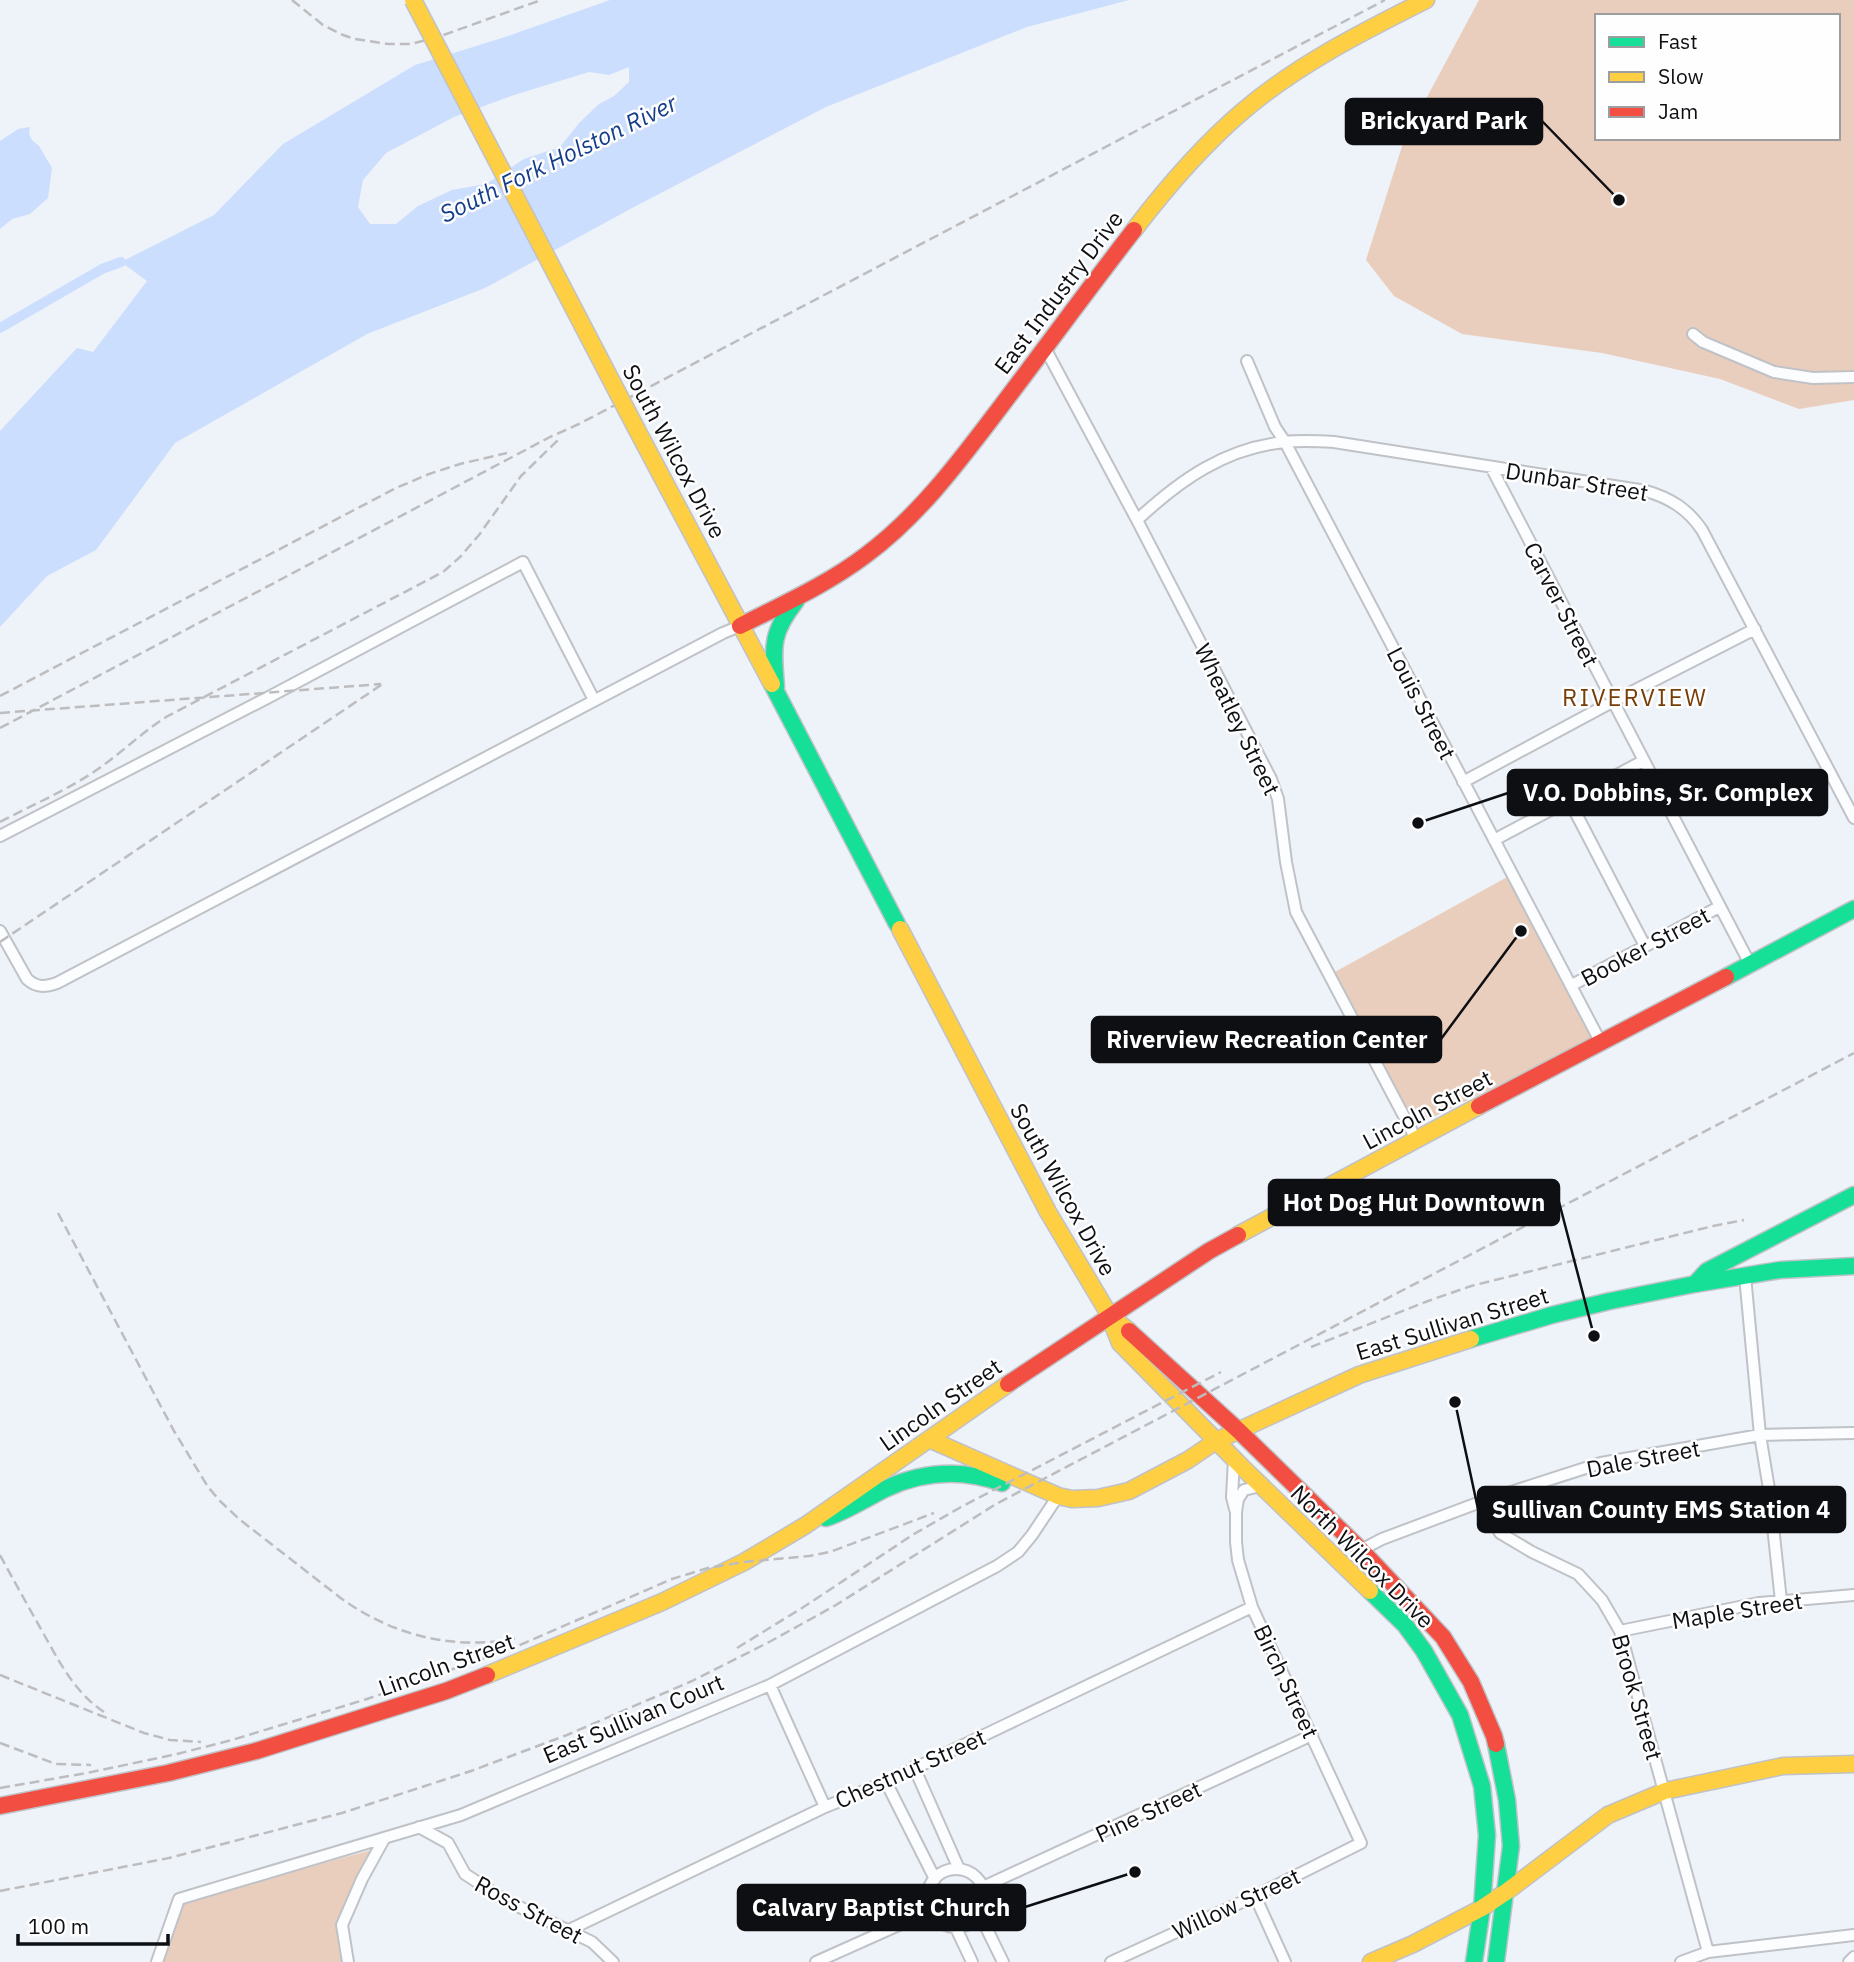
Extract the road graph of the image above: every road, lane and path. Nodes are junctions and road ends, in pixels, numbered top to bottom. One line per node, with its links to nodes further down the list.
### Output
1 (413, 0): 11 (main road, South Wilcox Drive, bridge)
2 (1426, 0): 4 (main road, East Industry Drive)
3 (1693, 334): 6 (street)
4 (1045, 348): 9 (street, Wheatley Street); 10 (main road, East Industry Drive)
5 (1247, 361): 7 (street, Louis Street)
6 (1854, 377)
7 (1285, 442): 8 (street, Dunbar Street); 9 (street, Dunbar Street); 17 (street, Louis Street)
8 (1491, 467): 12 (street, Dunbar Street); 15 (street, Carver Street)
9 (1137, 520): 29 (street, Wheatley Street)
10 (802, 594): 11 (main road, East Industry Drive); 13 (main road)
11 (740, 626): 13 (main road, South Wilcox Drive); 14 (street)
12 (1755, 629): 15 (street); 19 (street, Dunbar Street)
13 (777, 696): 34 (main road, South Wilcox Drive)
14 (594, 700): 20 (street); 24 (street)
15 (1612, 702): 16 (street, Carver Street); 17 (street)
16 (1643, 761): 18 (street); 22 (street, Carver Street)
17 (1463, 782): 21 (street, Louis Street)
18 (1569, 800): 21 (street); 25 (street)
19 (1854, 818)
20 (0, 836)
21 (1494, 840): 27 (street, Louis Street)
22 (1719, 907): 25 (street, Booker Street); 26 (street, Carver Street)
23 (1854, 909): 26 (main road, Lincoln Street)
24 (0, 931)
25 (1646, 946): 27 (street, Booker Street)
26 (1750, 964): 28 (main road, Lincoln Street)
27 (1572, 985): 28 (street, Louis Street)
28 (1601, 1043): 29 (main road, Lincoln Street)
29 (1416, 1139): 34 (main road, Lincoln Street)
30 (1854, 1195): 33 (main road)
31 (1854, 1266): 32 (main road, East Sullivan Street)
32 (1745, 1276): 33 (main road, East Sullivan Street); 37 (street)
33 (1695, 1284): 35 (main road, East Sullivan Street)
34 (1110, 1316): 35 (main road, South Wilcox Drive); 38 (main road, Lincoln Street); 39 (main road, North Wilcox Drive)
35 (1239, 1431): 39 (main road); 46 (main road, North Wilcox Drive)
36 (1854, 1433): 37 (street, Dale Street)
37 (1760, 1435): 43 (street, Dale Street); 49 (street)
38 (929, 1439): 42 (main road); 45 (main road, Lincoln Street)
39 (1216, 1441): 40 (main road, North Wilcox Drive); 42 (main road)
40 (1234, 1459): 41 (main road, North Wilcox Drive); 44 (street, Birch Street)
41 (1263, 1487): 44 (street); 47 (main road, North Wilcox Drive)
42 (1058, 1496): 45 (main road); 53 (street, East Sullivan Court)
43 (1483, 1501): 46 (street, Dale Street); 51 (street, Brook Street)
44 (1236, 1512): 50 (street, Birch Street)
45 (806, 1525): 60 (main road, Lincoln Street)
46 (1361, 1550): 47 (main road); 52 (main road, North Wilcox Drive)
47 (1340, 1560): 54 (main road, North Wilcox Drive)
48 (1854, 1595): 49 (street, Maple Street)
49 (1781, 1601): 51 (street, Maple Street)
50 (1252, 1607): 55 (street, Birch Street); 57 (street, Chestnut Street)
51 (1620, 1631): 59 (street, Brook Street)
52 (1467, 1675): 54 (main road); 69 (main road, North Wilcox Drive)
53 (770, 1685): 61 (street); 62 (street, East Sullivan Court)
54 (1444, 1685): 63 (main road, North Wilcox Drive)
55 (1312, 1735): 65 (street, Birch Street); 68 (street, Pine Street)
56 (1854, 1764): 59 (main road)
57 (914, 1767): 58 (street, Chestnut Street); 66 (street)
58 (886, 1782): 61 (street, Chestnut Street); 67 (street)
59 (1665, 1791): 69 (main road); 77 (street, Brook Street)
60 (0, 1806)
61 (825, 1807): 75 (street, Chestnut Street)
62 (419, 1826): 64 (street, East Sullivan Court); 75 (street, Ross Street)
63 (1487, 1835): 69 (main road); 71 (main road, North Wilcox Drive)
64 (384, 1839): 80 (street, East Sullivan Court); 81 (street)
65 (1362, 1843): 70 (street, Willow Street)
66 (959, 1869): 67 (street); 68 (street)
67 (935, 1879): 72 (street)
68 (983, 1887): 73 (street)
69 (1506, 1892): 71 (main road); 79 (main road, North Wilcox Drive)
70 (1255, 1896): 86 (street, Willow Street); 87 (street)
71 (1482, 1908): 79 (main road); 88 (main road); 89 (main road, North Wilcox Drive)
72 (930, 1911): 74 (street); 83 (street)
73 (980, 1916): 74 (street); 85 (street)
74 (956, 1928): 84 (street)
75 (569, 1930): 82 (street, Ross Street)
76 (1854, 1935): 77 (street)
77 (1708, 1952): 90 (street)
78 (1854, 1956): 91 (street)
79 (1497, 1957)
80 (157, 1962)
81 (348, 1962)
82 (613, 1962)
83 (816, 1962)
84 (972, 1962)
85 (1003, 1962)
86 (1111, 1962)
87 (1285, 1962)
88 (1371, 1962)
89 (1474, 1962)
90 (1681, 1962)
91 (1849, 1962)

